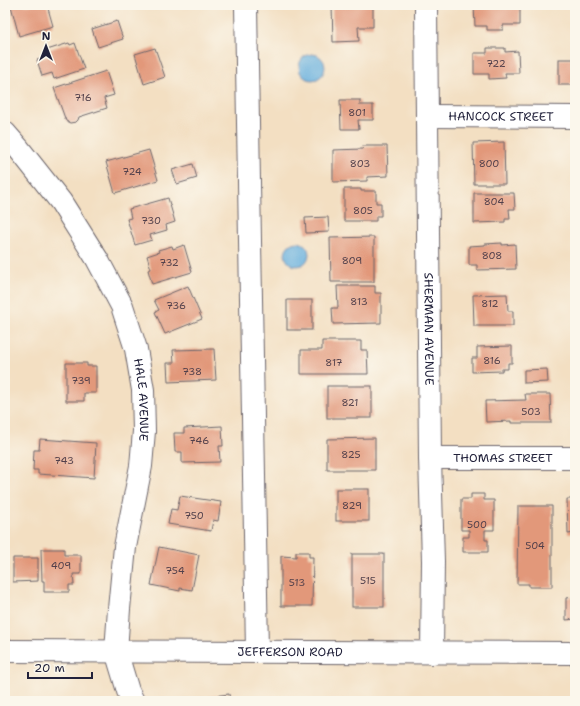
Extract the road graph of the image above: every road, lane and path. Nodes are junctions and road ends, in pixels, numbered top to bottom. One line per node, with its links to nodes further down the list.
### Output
1 (246, 5): 10 (street)
2 (426, 5): 3 (street, SHERMAN AVENUE)
3 (427, 116): 4 (street, HANCOCK STREET); 6 (street, SHERMAN AVENUE)
4 (575, 116)
5 (5, 133): 9 (street, HALE AVENUE)
6 (430, 458): 7 (street, THOMAS STREET); 11 (street, SHERMAN AVENUE)
7 (575, 458)
8 (5, 651): 9 (street, JEFFERSON ROAD)
9 (116, 651): 10 (street, JEFFERSON ROAD); 13 (street, HALE AVENUE)
10 (257, 652): 11 (street, JEFFERSON ROAD)
11 (432, 653): 12 (street, JEFFERSON ROAD)
12 (575, 653)
13 (133, 701)

